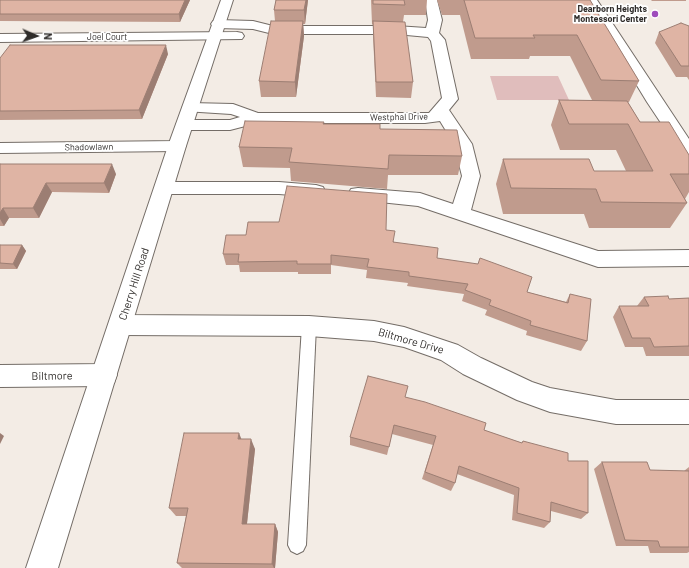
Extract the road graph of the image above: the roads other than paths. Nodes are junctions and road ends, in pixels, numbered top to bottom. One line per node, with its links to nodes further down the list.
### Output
1 (227, 0): 4 (street, Cherry Hill Road)
2 (431, 0): 5 (street)
3 (591, 0): 11 (street)
4 (216, 30): 5 (street); 6 (street, Joel Court); 8 (street, Cherry Hill Road)
5 (432, 33): 7 (street, Westphal Drive)
6 (0, 38)
7 (441, 110): 8 (street, Westphal Drive); 13 (street)
8 (187, 116): 9 (street, Cherry Hill Road)
9 (177, 146): 10 (street, Shadowlawn); 12 (street, Cherry Hill Road)
10 (0, 148)
11 (689, 152)
12 (165, 188): 13 (street); 15 (street, Cherry Hill Road)
13 (460, 213): 14 (street)
14 (689, 258)
15 (120, 325): 16 (street, Biltmore Drive); 17 (street, Cherry Hill Road)
16 (309, 326): 19 (street, Biltmore Drive); 20 (lane)
17 (105, 375): 18 (street, Biltmore); 21 (street, Cherry Hill Road)
18 (0, 376)
19 (689, 412)
20 (297, 545)
21 (42, 568)

